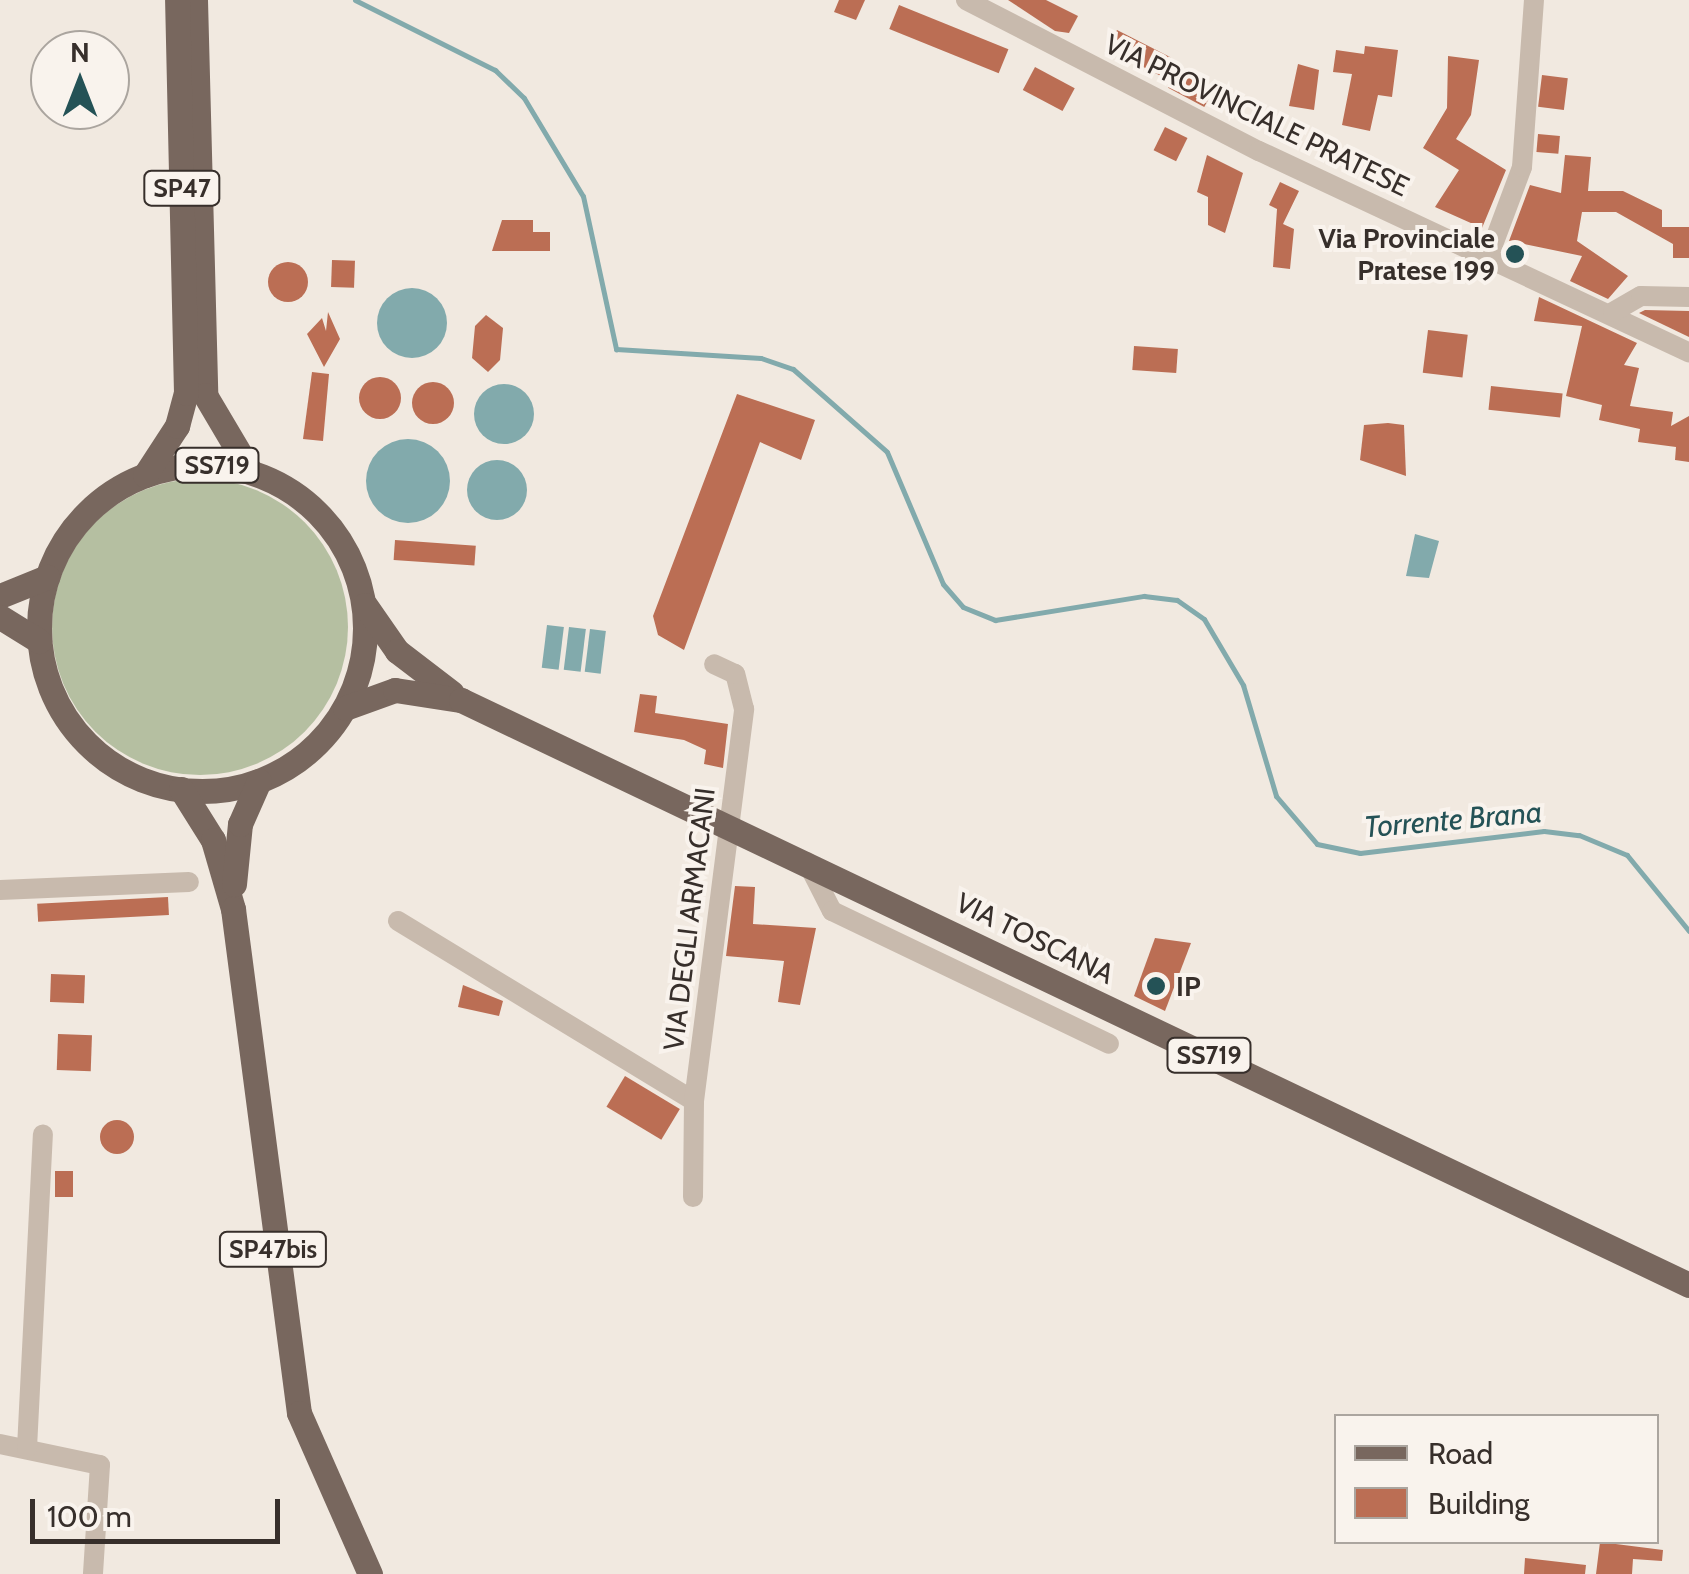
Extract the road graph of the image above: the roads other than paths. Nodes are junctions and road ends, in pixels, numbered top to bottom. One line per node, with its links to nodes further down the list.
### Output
1 (176, 0): 10 (main road, SP47)
2 (195, 0): 9 (main road, SP47)
3 (966, 0): 5 (street, VIA PROVINCIALE PRATESE)
4 (1534, 0): 5 (street)
5 (1488, 258): 7 (street, VIA PROVINCIALE PRATESE)
6 (1689, 297): 7 (street)
7 (1613, 312): 8 (street, VIA PROVINCIALE PRATESE)
8 (1689, 352)
9 (250, 471): 10 (main road, SS719); 13 (main road, SS719)
10 (144, 475): 11 (main road, SS719)
11 (47, 577): 12 (main road); 15 (main road, SS719)
12 (0, 596)
13 (365, 606): 17 (main road, VIA TOSCANA / SS719); 18 (main road, SS719)
14 (0, 617): 15 (main road)
15 (39, 640): 20 (main road, SS719)
16 (714, 664): 21 (street, VIA DEGLI ARMACANI)
17 (462, 700): 18 (main road, VIA TOSCANA / SS719); 21 (main road, VIA TOSCANA / SS719)
18 (345, 708): 19 (main road, SS719)
19 (258, 781): 20 (main road, SS719); 25 (main road, SP47bis)
20 (181, 789): 25 (main road, SP47bis)
21 (728, 826): 22 (main road, VIA TOSCANA / SS719); 28 (street, VIA DEGLI ARMACANI)
22 (807, 862): 27 (street); 31 (main road, VIA TOSCANA / SS719)
23 (189, 882): 24 (street)
24 (0, 890)
25 (233, 909): 35 (main road, SP47bis)
26 (398, 921): 28 (street)
27 (1108, 1044)
28 (694, 1101): 30 (street, VIA DEGLI ARMACANI)
29 (42, 1134): 33 (street)
30 (693, 1197)
31 (1689, 1285)
32 (0, 1444): 33 (street)
33 (28, 1448): 34 (street)
34 (94, 1574)
35 (370, 1574)

